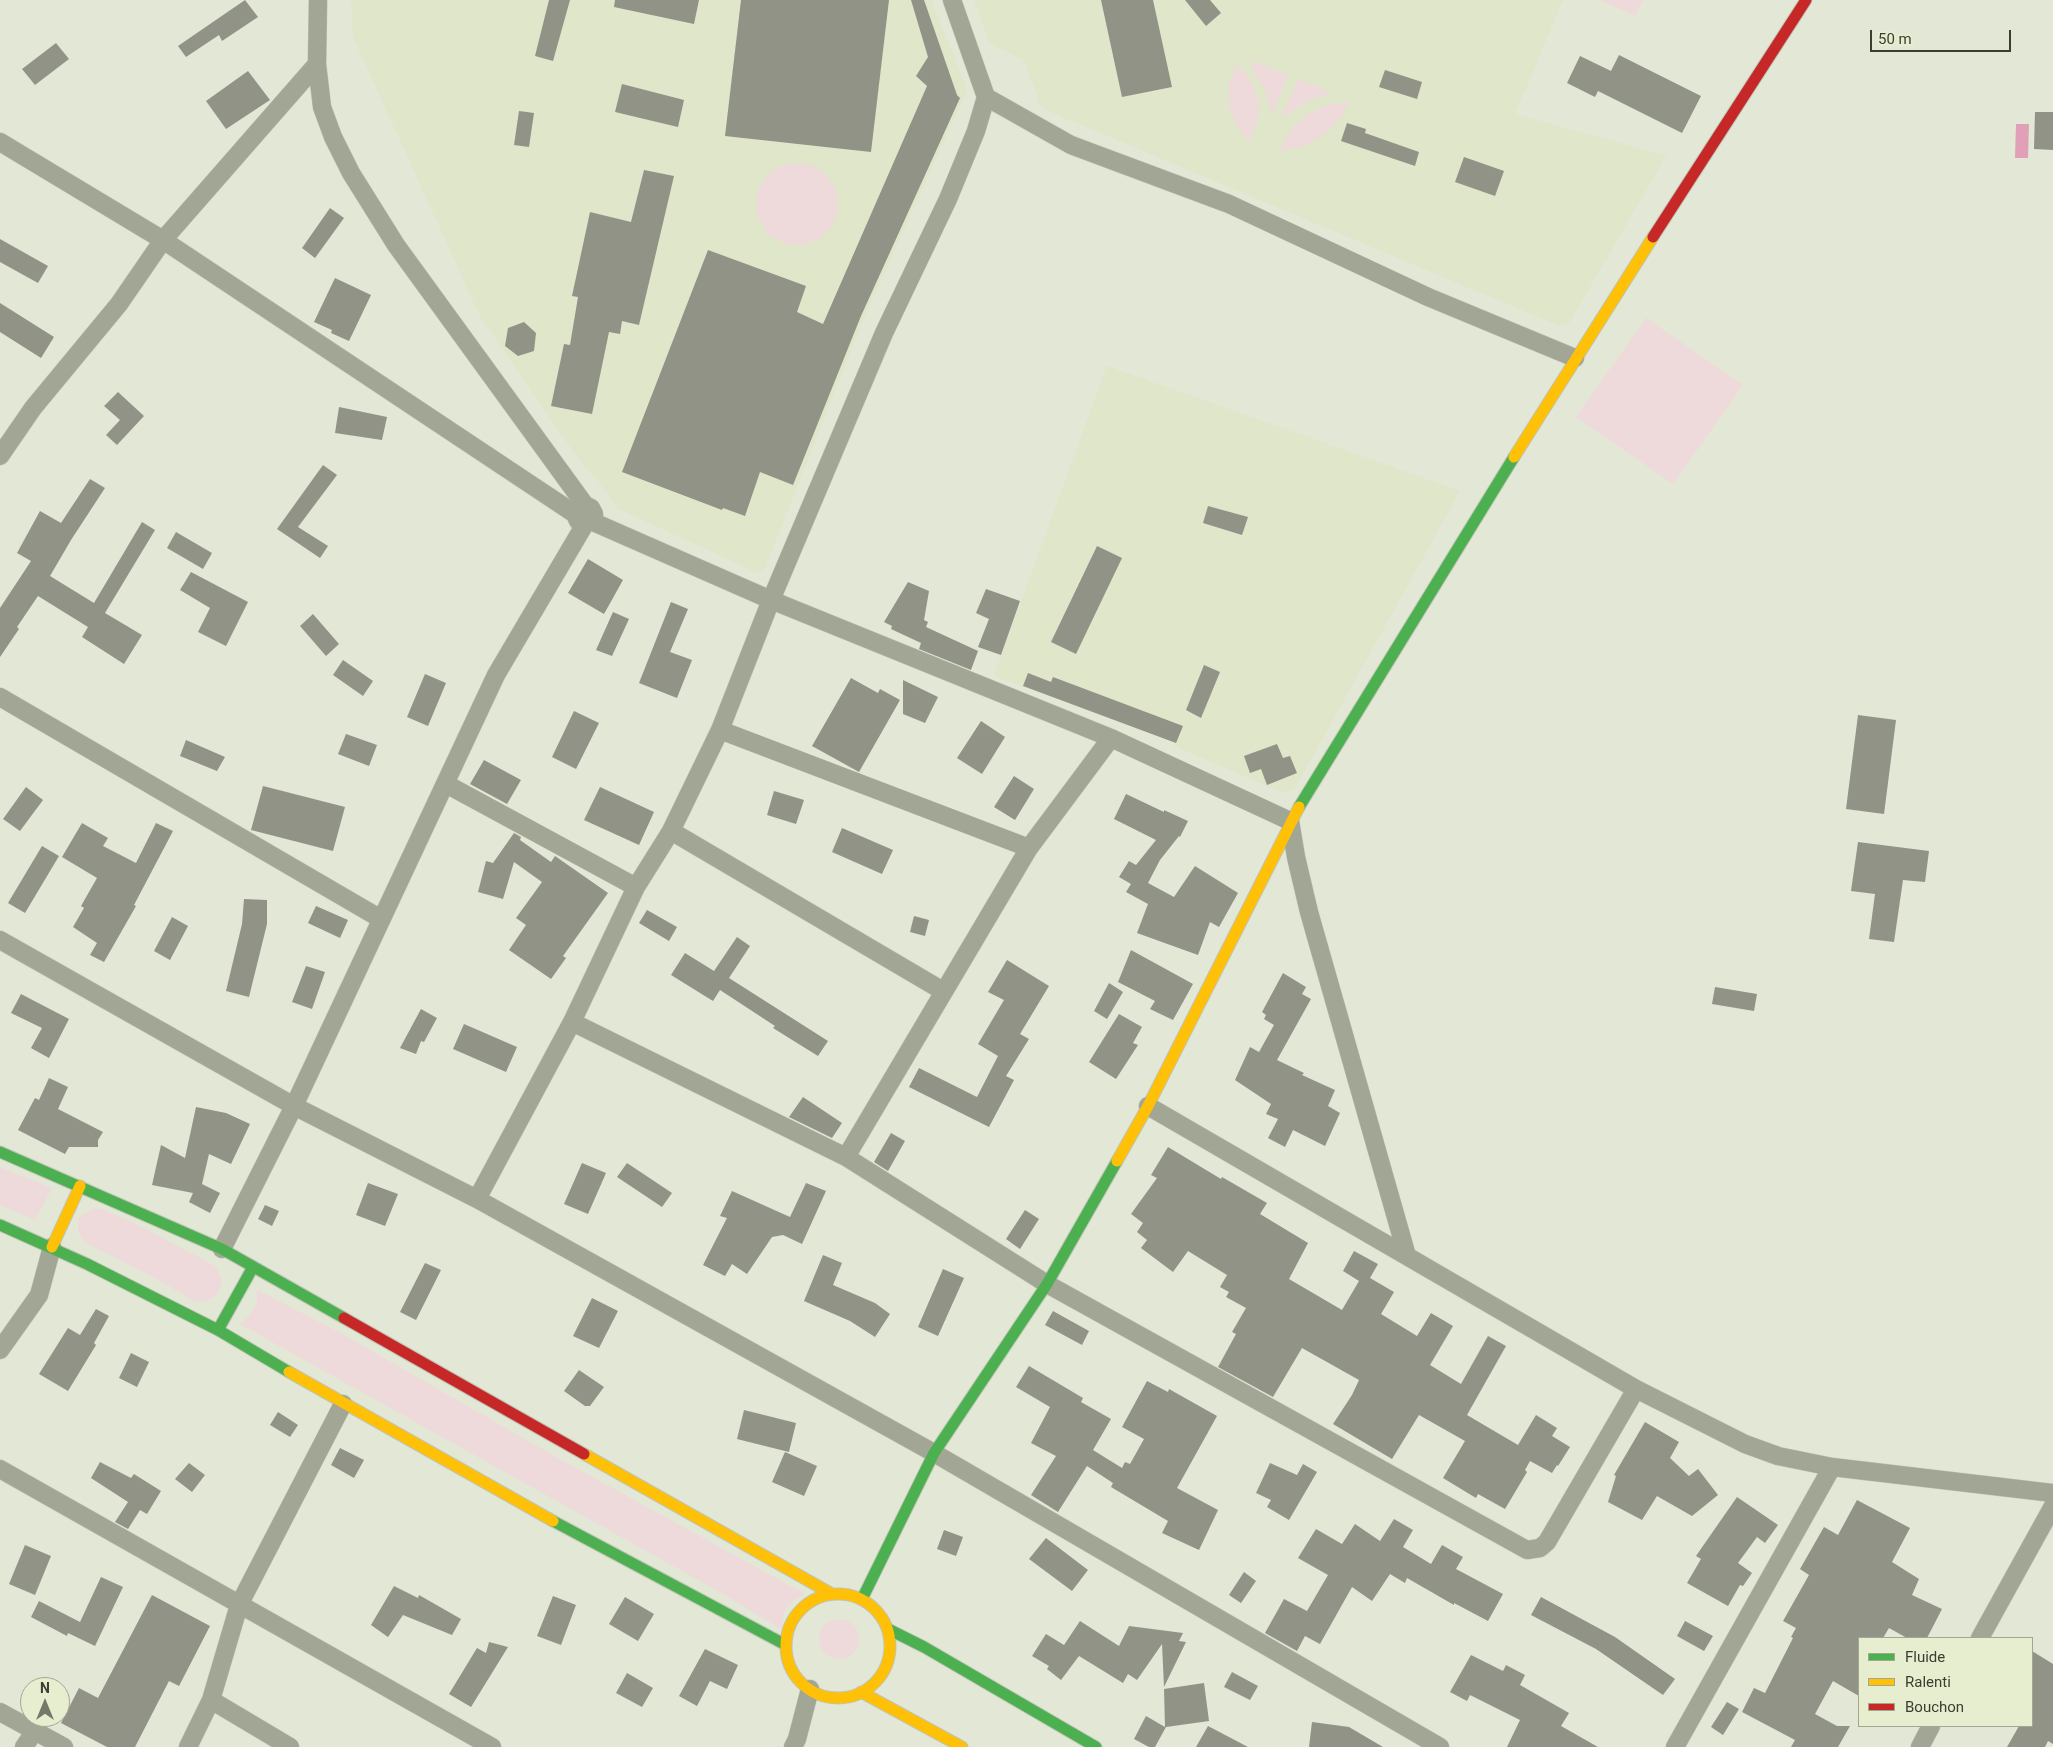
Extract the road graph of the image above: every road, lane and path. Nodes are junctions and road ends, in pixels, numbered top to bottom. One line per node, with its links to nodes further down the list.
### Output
1 (318, 0): 4 (street)
2 (952, 0): 5 (street)
3 (1806, 0): 8 (main road)
4 (317, 64): 7 (street); 10 (street)
5 (986, 96): 8 (street); 11 (street)
6 (0, 142): 7 (street)
7 (163, 240): 9 (street); 10 (street)
8 (1574, 358): 16 (main road)
9 (0, 456)
10 (584, 516): 11 (street); 15 (street)
11 (772, 600): 13 (street); 14 (street)
12 (0, 697): 20 (street)
13 (720, 730): 17 (street); 18 (street)
14 (1111, 738): 16 (street); 18 (street)
15 (446, 784): 19 (street); 20 (street)
16 (1290, 821): 25 (main road); 33 (street)
17 (671, 832): 19 (street); 22 (street)
18 (1029, 848): 22 (street)
19 (636, 887): 23 (street)
20 (381, 919): 24 (street)
21 (0, 940): 24 (street)
22 (943, 991): 27 (street)
23 (572, 1022): 27 (street); 29 (street)
24 (294, 1106): 29 (street); 32 (street)
25 (1148, 1106): 33 (street); 35 (main road)
26 (0, 1152): 28 (main road)
27 (846, 1157): 35 (street)
28 (80, 1186): 31 (main road); 32 (main road)
29 (477, 1199): 40 (street)
30 (0, 1225): 31 (main road)
31 (52, 1247): 36 (main road); 37 (street)
32 (222, 1250): 34 (main road)
33 (1407, 1256): 38 (street)
34 (253, 1267): 36 (main road); 45 (main road)
35 (1047, 1284): 38 (street); 40 (main road)
36 (218, 1330): 39 (main road)
37 (0, 1350)
38 (1636, 1389): 41 (street)
39 (342, 1404): 47 (street); 50 (main road)
40 (934, 1453): 46 (main road); 65 (street)
41 (1832, 1467): 43 (street); 66 (street)
42 (0, 1469): 47 (street)
43 (2053, 1493)
44 (2053, 1506): 49 (street)
45 (832, 1594): 46 (main road); 50 (main road)
46 (862, 1599): 48 (main road)
47 (239, 1605): 53 (street); 61 (street)
48 (888, 1629): 52 (main road); 64 (main road)
49 (1981, 1637)
50 (784, 1644): 51 (main road)
51 (810, 1689): 52 (main road); 62 (street)
52 (861, 1692): 63 (main road)
53 (211, 1700): 59 (street); 60 (street)
54 (0, 1712): 56 (street)
55 (1930, 1727): 67 (street)
56 (34, 1732): 57 (street); 58 (street)
57 (24, 1747)
58 (64, 1747)
59 (188, 1747)
60 (290, 1747)
61 (492, 1747)
62 (793, 1747)
63 (962, 1747)
64 (1096, 1747)
65 (1440, 1747)
66 (1675, 1747)
67 (1920, 1747)

